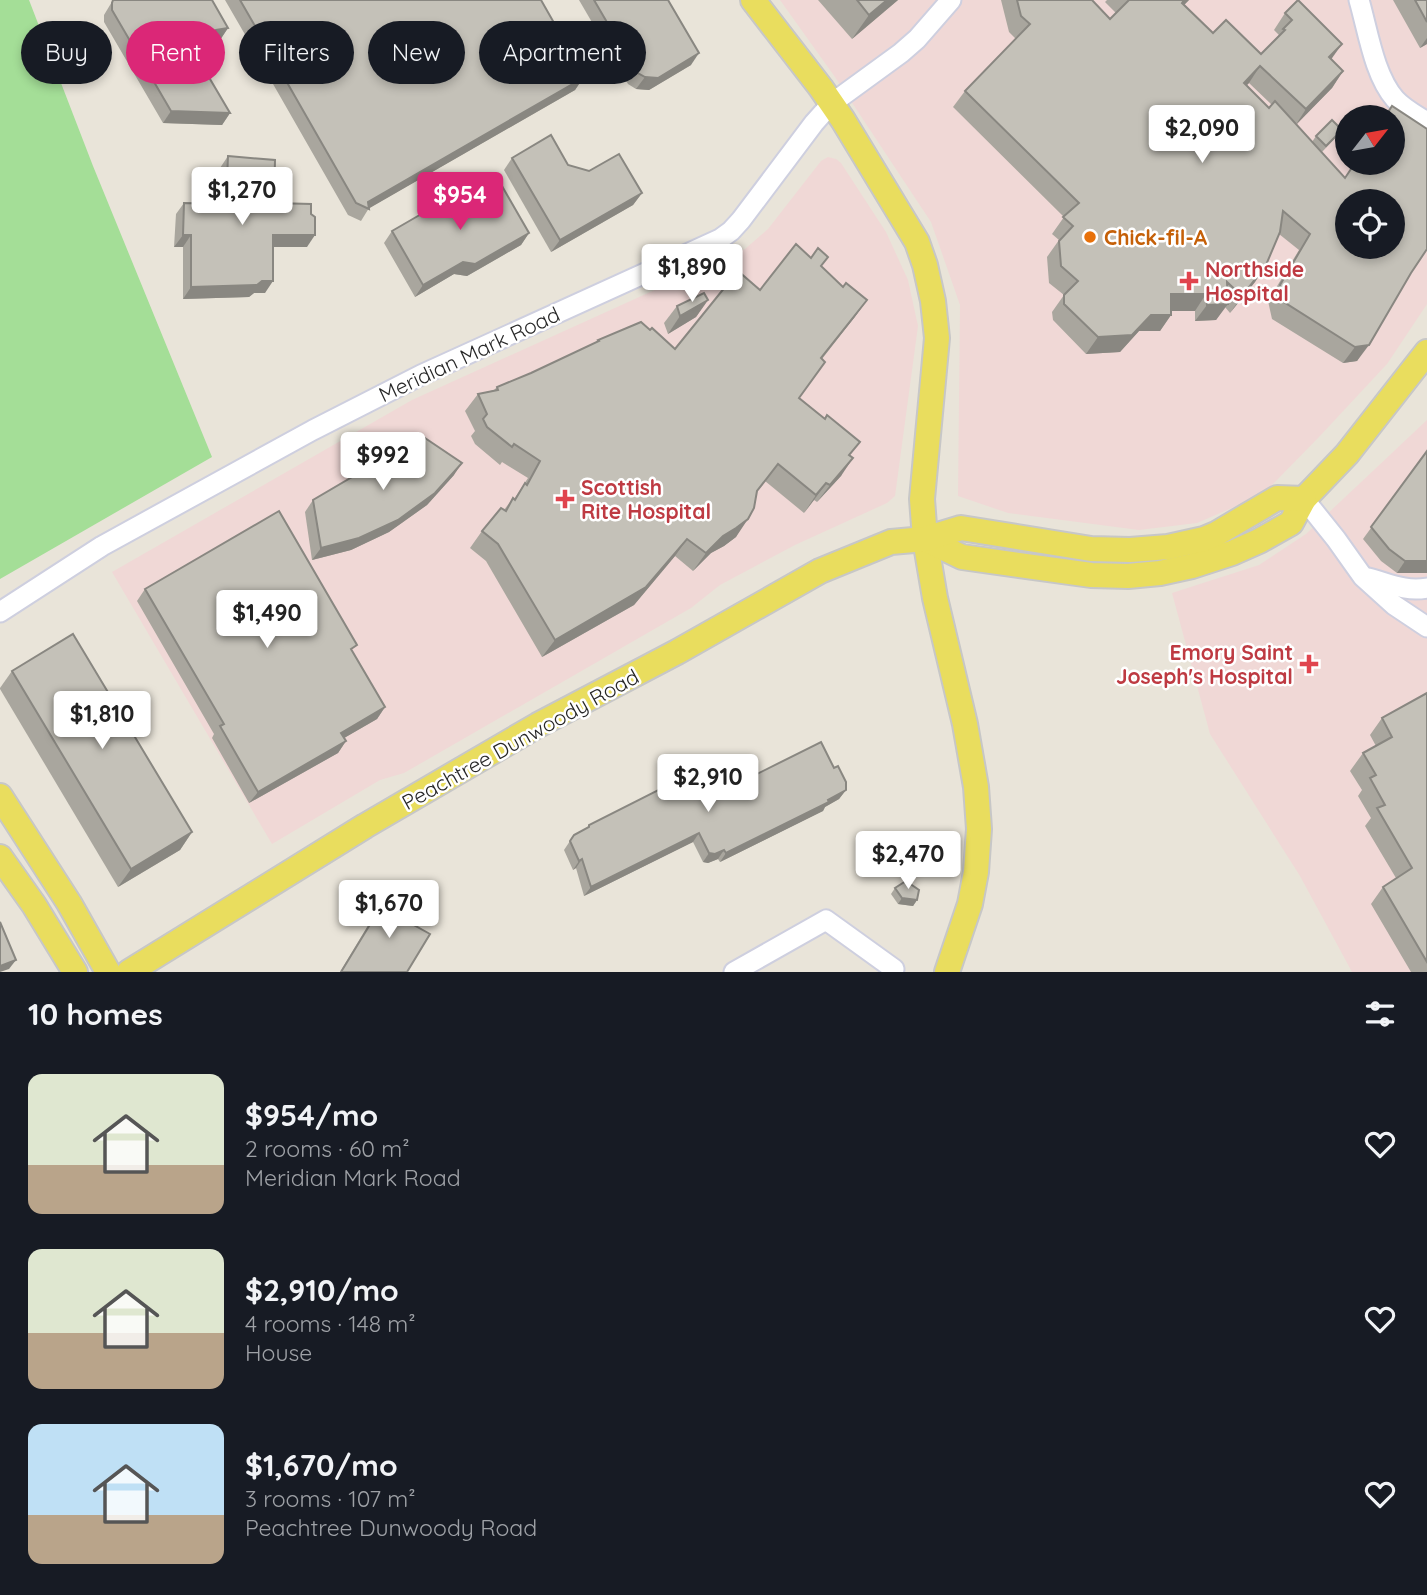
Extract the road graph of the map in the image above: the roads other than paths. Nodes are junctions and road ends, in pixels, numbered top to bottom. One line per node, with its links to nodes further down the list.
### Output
1 (753, 0): 4 (main road)
2 (951, 0): 4 (street, Meridian Mark Road)
3 (1359, 0): 5 (street)
4 (831, 104): 8 (main road); 11 (street, Meridian Mark Road)
5 (1427, 122)
6 (1427, 352): 7 (main road, Peachtree Dunwoody Road)
7 (1304, 499): 8 (main road, Peachtree Dunwoody Road); 9 (street)
8 (925, 540): 19 (main road, Peachtree Dunwoody Road); 21 (main road)
9 (1363, 577): 10 (street); 12 (street)
10 (1427, 588)
11 (0, 612)
12 (1427, 627)
13 (0, 796): 18 (main road)
14 (0, 857): 17 (main road)
15 (760, 966): 16 (street); 20 (street)
16 (894, 969)
17 (75, 972)
18 (108, 972)
19 (129, 972)
20 (734, 972)
21 (947, 972)

